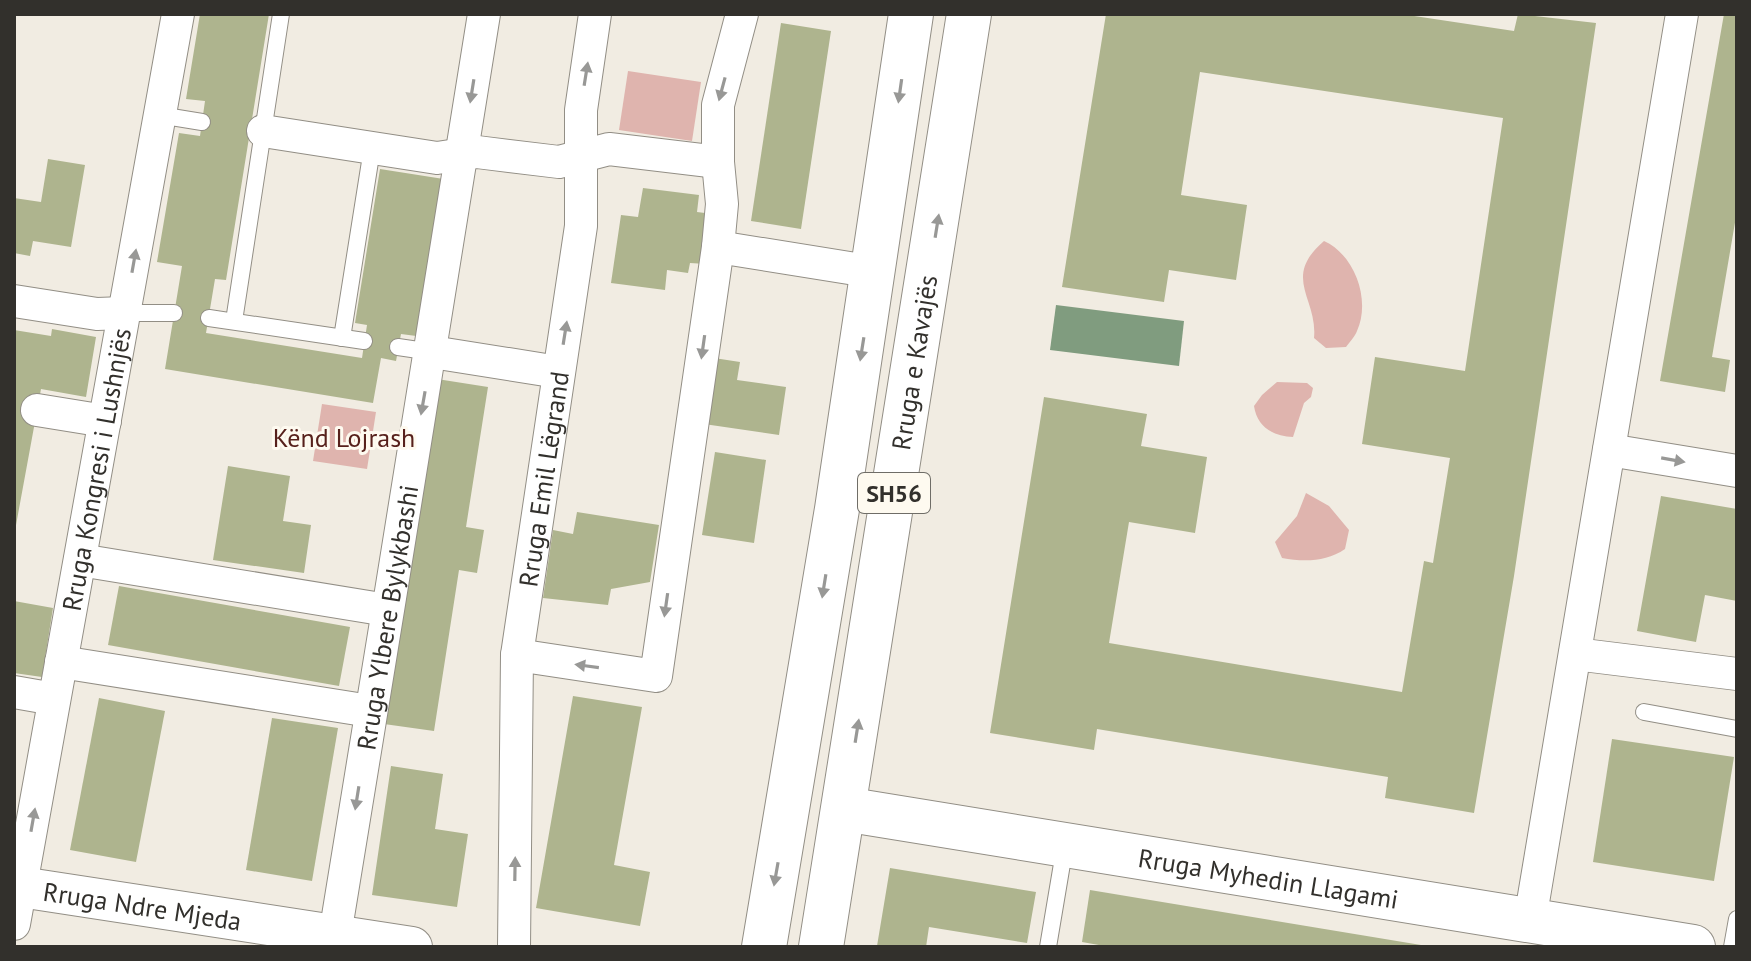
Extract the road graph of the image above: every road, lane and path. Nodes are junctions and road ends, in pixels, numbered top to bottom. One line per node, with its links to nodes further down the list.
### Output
1 (178, 14): 9 (street, Rruga Kongresi i Lushnjës)
2 (281, 14): 11 (lane)
3 (484, 14): 13 (street, Rruga Ylbere Bylykbashi, one-way to 13)
4 (595, 14): 14 (street, Rruga Emil Lëgrand, one-way to 4)
5 (742, 14): 15 (street, one-way to 15)
6 (911, 14): 17 (main road, Rruga e Kavajës / SH56, one-way to 17)
7 (969, 14): 44 (main road, Rruga e Kavajës / SH56, one-way to 7)
8 (1682, 14): 30 (street)
9 (159, 115): 10 (lane); 19 (street, Rruga Kongresi i Lushnjës, one-way to 9)
10 (202, 122)
11 (256, 131): 12 (street); 22 (lane)
12 (372, 149): 13 (street); 23 (lane)
13 (463, 153): 14 (street); 26 (street, Rruga Ylbere Bylykbashi)
14 (581, 156): 15 (street); 27 (street, Rruga Emil Lëgrand, one-way to 14)
15 (718, 162): 16 (street)
16 (718, 247): 17 (street); 35 (street, one-way to 35)
17 (874, 272): 43 (main road, Rruga e Kavajës / SH56, one-way to 43)
18 (14, 301): 19 (street)
19 (124, 313): 20 (lane); 29 (street, Rruga Kongresi i Lushnjës)
20 (174, 313)
21 (209, 318): 22 (lane)
22 (234, 321): 23 (lane)
23 (342, 338): 24 (lane)
24 (364, 341)
25 (398, 347): 26 (lane)
26 (432, 352): 27 (street); 33 (street, Rruga Ylbere Bylykbashi, one-way to 33)
27 (558, 372): 35 (street, Rruga Emil Lëgrand)
28 (37, 410): 29 (street)
29 (105, 421): 32 (street, Rruga Kongresi i Lushnjës)
30 (1609, 450): 31 (street, one-way to 31); 34 (street)
31 (1737, 471)
32 (80, 560): 33 (street); 36 (street, Rruga Kongresi i Lushnjës)
33 (387, 610): 40 (street, Rruga Ylbere Bylykbashi)
34 (1575, 654): 37 (street); 48 (street)
35 (517, 655): 51 (street, Rruga Emil Lëgrand, one-way to 35)
36 (61, 662): 39 (street, Rruga Kongresi i Lushnjës); 40 (street)
37 (1737, 674)
38 (14, 692): 39 (street)
39 (54, 699): 46 (street, Rruga Kongresi i Lushnjës, one-way to 39)
40 (370, 711): 49 (street, Rruga Ylbere Bylykbashi, one-way to 49)
41 (1644, 712): 42 (lane)
42 (1737, 729)
43 (789, 800): 44 (main road, Rruga Myhedin Llagami); 52 (main road, Rruga e Kavajës / SH56, one-way to 52)
44 (844, 809): 45 (main road, Rruga Myhedin Llagami); 53 (main road, Rruga e Kavajës / SH56)
45 (1065, 845): 48 (main road, Rruga Myhedin Llagami); 54 (lane)
46 (16, 899): 49 (street, Rruga Ndre Mjeda)
47 (1737, 919): 56 (lane)
48 (1544, 927): 55 (main road, Rruga Myhedin Llagami)
49 (334, 941): 50 (street, Rruga Ndre Mjeda)
50 (412, 947)
51 (514, 947)
52 (764, 947)
53 (821, 947)
54 (1048, 947)
55 (1693, 947)
56 (1732, 947)

